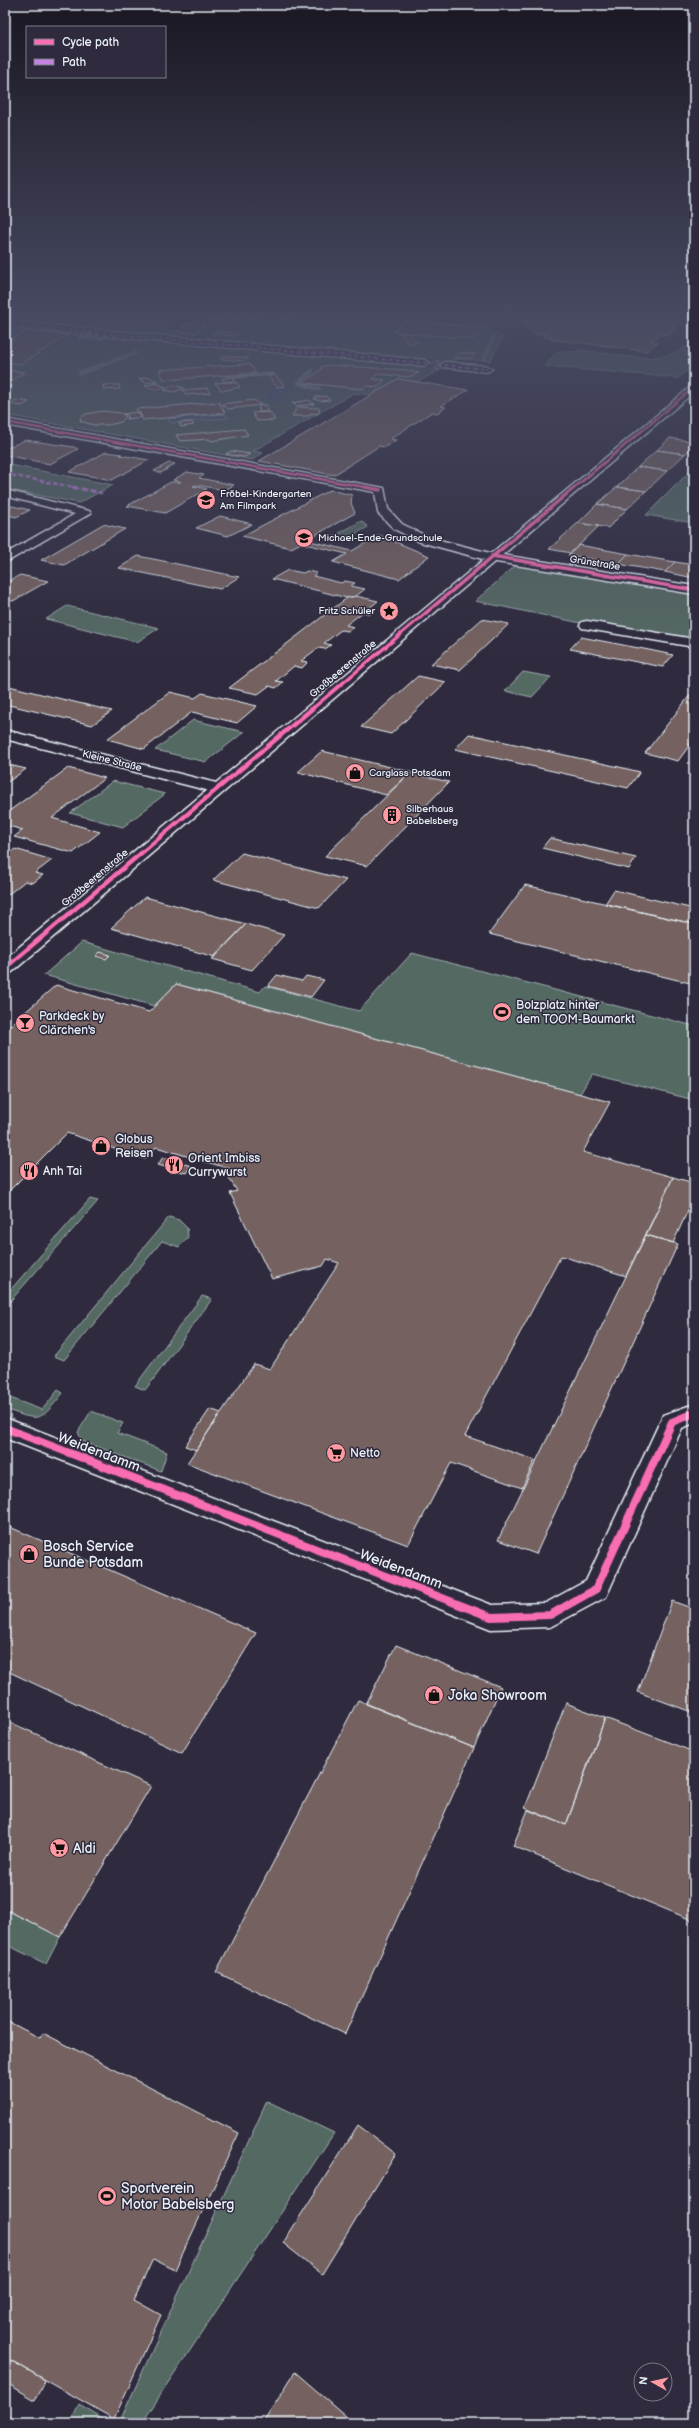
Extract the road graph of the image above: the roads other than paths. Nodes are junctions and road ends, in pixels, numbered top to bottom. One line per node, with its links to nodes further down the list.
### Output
1 (45, 429): 4 (street, Grünstraße)
2 (643, 429): 4 (street, Großbeerenstraße)
3 (5, 493): 5 (street)
4 (492, 556): 6 (street, Grünstraße); 10 (street, Großbeerenstraße)
5 (5, 559)
6 (694, 590)
7 (587, 625): 8 (street)
8 (694, 643)
9 (5, 734): 10 (street, Kleine Straße)
10 (218, 788): 11 (street, Großbeerenstraße)
11 (5, 968)
12 (694, 1413): 13 (street, Weidendamm)
13 (5, 1428)

